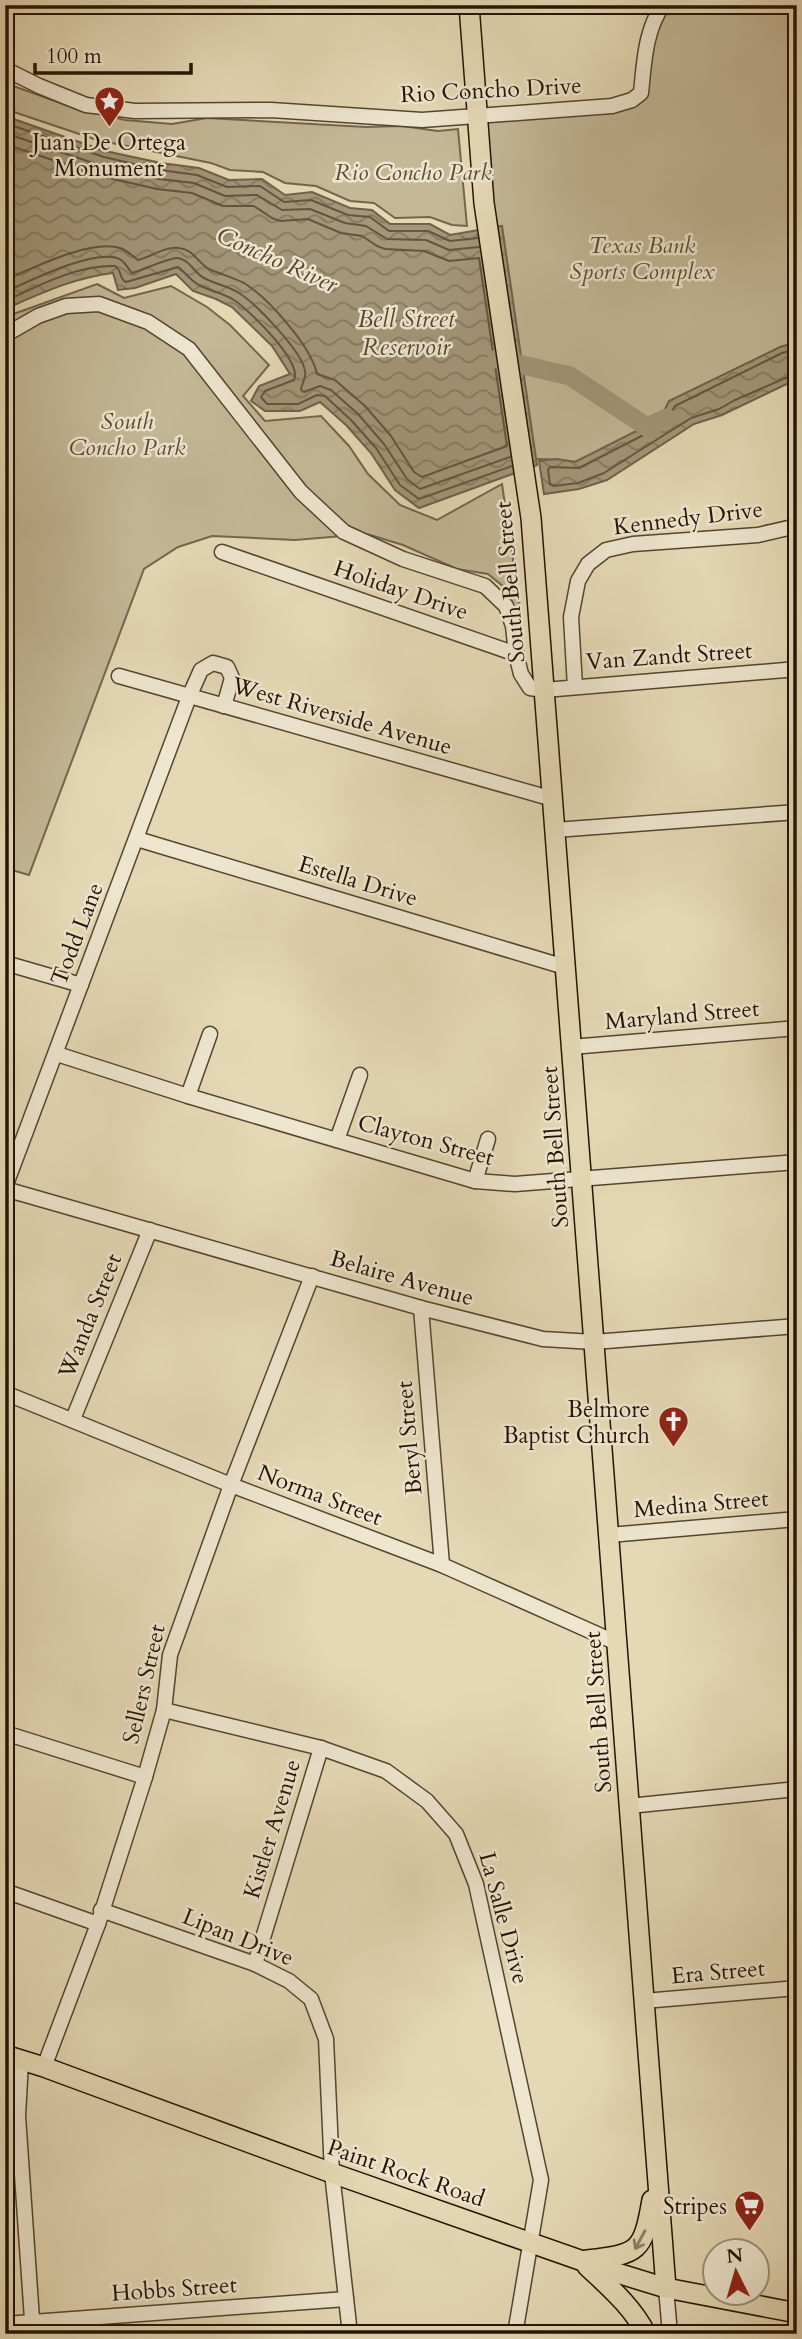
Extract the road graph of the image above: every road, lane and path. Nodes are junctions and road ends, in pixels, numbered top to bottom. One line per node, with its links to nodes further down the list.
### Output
1 (469, 5): 4 (main road, South Bell Street)
2 (663, 5): 4 (street, Rio Concho Drive)
3 (5, 69): 4 (street, Rio Concho Drive)
4 (477, 115): 12 (main road, South Bell Street)
5 (5, 335): 8 (street)
6 (797, 526): 11 (street, Kennedy Drive)
7 (222, 552): 8 (street, Holiday Drive)
8 (516, 654): 12 (street)
9 (797, 669): 11 (street, Van Zandt Street)
10 (119, 676): 13 (street, West Riverside Avenue)
11 (575, 687): 12 (street, Van Zandt Street)
12 (544, 690): 15 (main road, South Bell Street)
13 (189, 696): 14 (street, West Riverside Avenue); 14 (street, Todd Lane); 18 (street, Todd Lane)
14 (224, 706): 15 (street, West Riverside Avenue)
15 (552, 799): 17 (main road, South Bell Street)
16 (797, 812): 17 (street)
17 (555, 830): 20 (main road, South Bell Street)
18 (137, 839): 20 (street, Estella Drive); 21 (street, Todd Lane)
19 (5, 963): 21 (street)
20 (565, 967): 24 (main road, South Bell Street)
21 (81, 985): 25 (street, Todd Lane)
22 (797, 1028): 24 (street, Maryland Street)
23 (210, 1034): 27 (street)
24 (572, 1046): 31 (main road, South Bell Street)
25 (57, 1054): 27 (street, Clayton Street); 33 (street, Todd Lane)
26 (360, 1075): 29 (street)
27 (188, 1096): 29 (street, Clayton Street)
28 (488, 1139): 32 (street)
29 (337, 1140): 32 (street, Clayton Street)
30 (797, 1162): 31 (street, Clayton Street)
31 (582, 1180): 32 (street, Clayton Street); 38 (main road, South Bell Street)
32 (475, 1181)
33 (5, 1188): 34 (street, Belaire Avenue)
34 (150, 1230): 35 (street, Belaire Avenue); 40 (street, Wanda Street)
35 (312, 1276): 36 (street, Belaire Avenue); 41 (street, Sellers Street)
36 (421, 1308): 38 (street, Belaire Avenue); 44 (street, Beryl Street)
37 (797, 1326): 38 (street, Belaire Avenue)
38 (594, 1342): 43 (main road, South Bell Street)
39 (5, 1393): 40 (street, Norma Street)
40 (73, 1419): 41 (street, Norma Street)
41 (231, 1485): 44 (street, Norma Street); 46 (street, Sellers Street)
42 (797, 1519): 43 (street, Medina Street)
43 (609, 1535): 45 (main road, South Bell Street)
44 (442, 1565): 45 (street, Norma Street)
45 (617, 1643): 51 (main road, South Bell Street)
46 (164, 1710): 48 (street, La Salle Drive); 49 (street, Sellers Street)
47 (5, 1733): 49 (street)
48 (321, 1748): 54 (street, Kistler Avenue); 62 (street, La Salle Drive)
49 (145, 1777): 53 (street, Sellers Street)
50 (797, 1789): 51 (street)
51 (629, 1806): 56 (main road, South Bell Street)
52 (5, 1891): 53 (street, Lipan Drive)
53 (99, 1917): 54 (street, Lipan Drive); 58 (street, Sellers Street)
54 (255, 1964): 60 (street, Lipan Drive)
55 (797, 1988): 56 (street, Era Street)
56 (644, 2001): 61 (main road, South Bell Street)
57 (13, 2058): 58 (main road, Paint Rock Road); 59 (street)
58 (44, 2067): 60 (main road, Paint Rock Road)
59 (11, 2116): 68 (street)
60 (332, 2174): 62 (main road, Paint Rock Road); 65 (street, Lipan Drive)
61 (657, 2175): 63 (main road, one-way to 63); 64 (main road, South Bell Street)
62 (530, 2243): 63 (main road, Paint Rock Road); 70 (street, La Salle Drive)
63 (581, 2260): 64 (main road, Paint Rock Road); 71 (main road)
64 (666, 2288): 66 (main road, Paint Rock Road); 72 (street)
65 (346, 2299): 68 (street, Hobbs Street); 69 (street, Lipan Drive)
66 (797, 2313)
67 (5, 2324): 68 (street, Hobbs Street)
68 (32, 2328)
69 (350, 2334)
70 (515, 2334)
71 (646, 2334)
72 (670, 2334)

